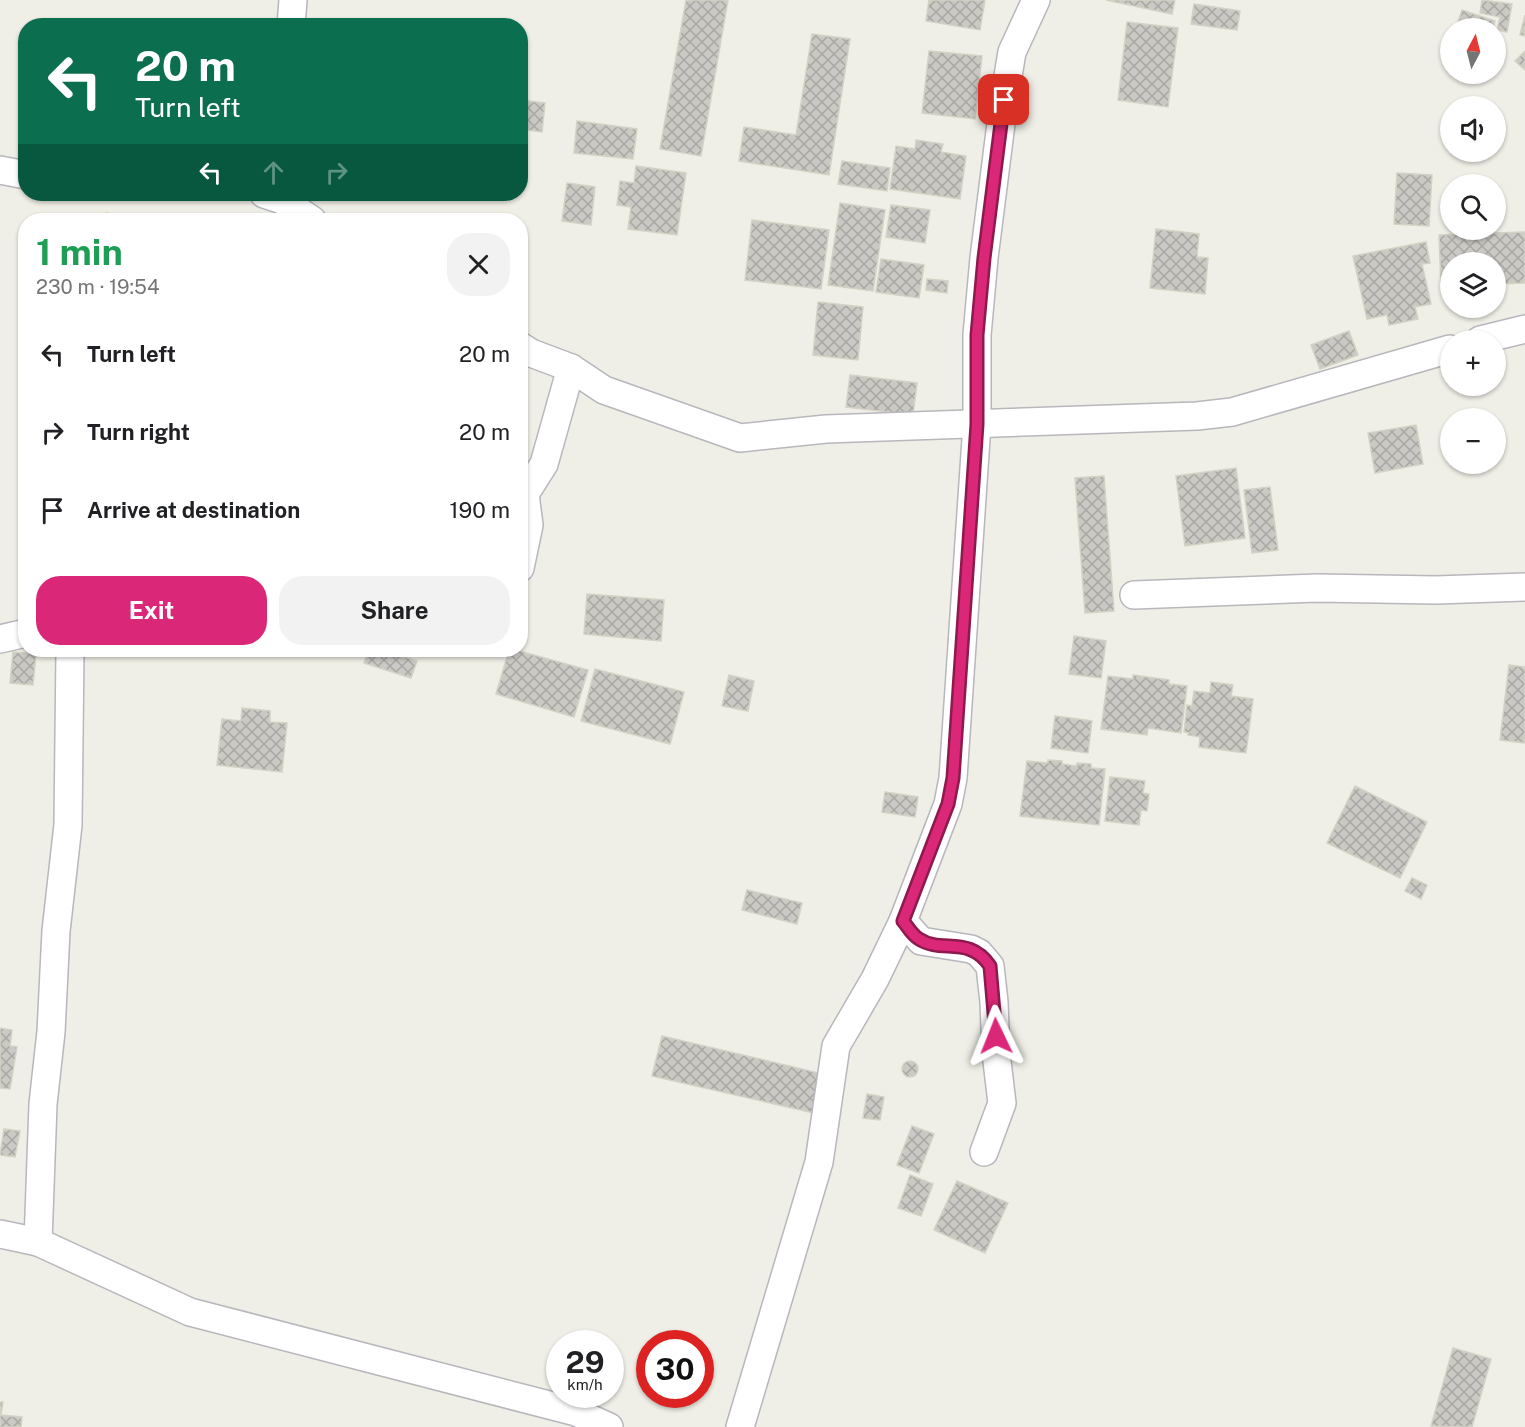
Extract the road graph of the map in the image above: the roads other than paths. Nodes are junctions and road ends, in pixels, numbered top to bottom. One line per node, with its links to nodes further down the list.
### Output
1 (293, 0): 3 (street)
2 (1036, 0): 13 (street)
3 (292, 18)
4 (0, 170): 5 (street)
5 (18, 173)
6 (284, 201): 7 (street)
7 (302, 213)
8 (1525, 329): 9 (street)
9 (1506, 334)
10 (528, 351): 12 (street)
11 (1440, 352): 13 (street)
12 (571, 368): 13 (street); 14 (street)
13 (977, 424): 20 (street)
14 (528, 487)
15 (1525, 587): 16 (street)
16 (1134, 595)
17 (18, 635): 18 (street)
18 (0, 639)
19 (70, 657): 23 (street)
20 (903, 921): 21 (street); 25 (street)
21 (984, 1152)
22 (0, 1234): 23 (street)
23 (38, 1242): 24 (street)
24 (609, 1427)
25 (740, 1427)

